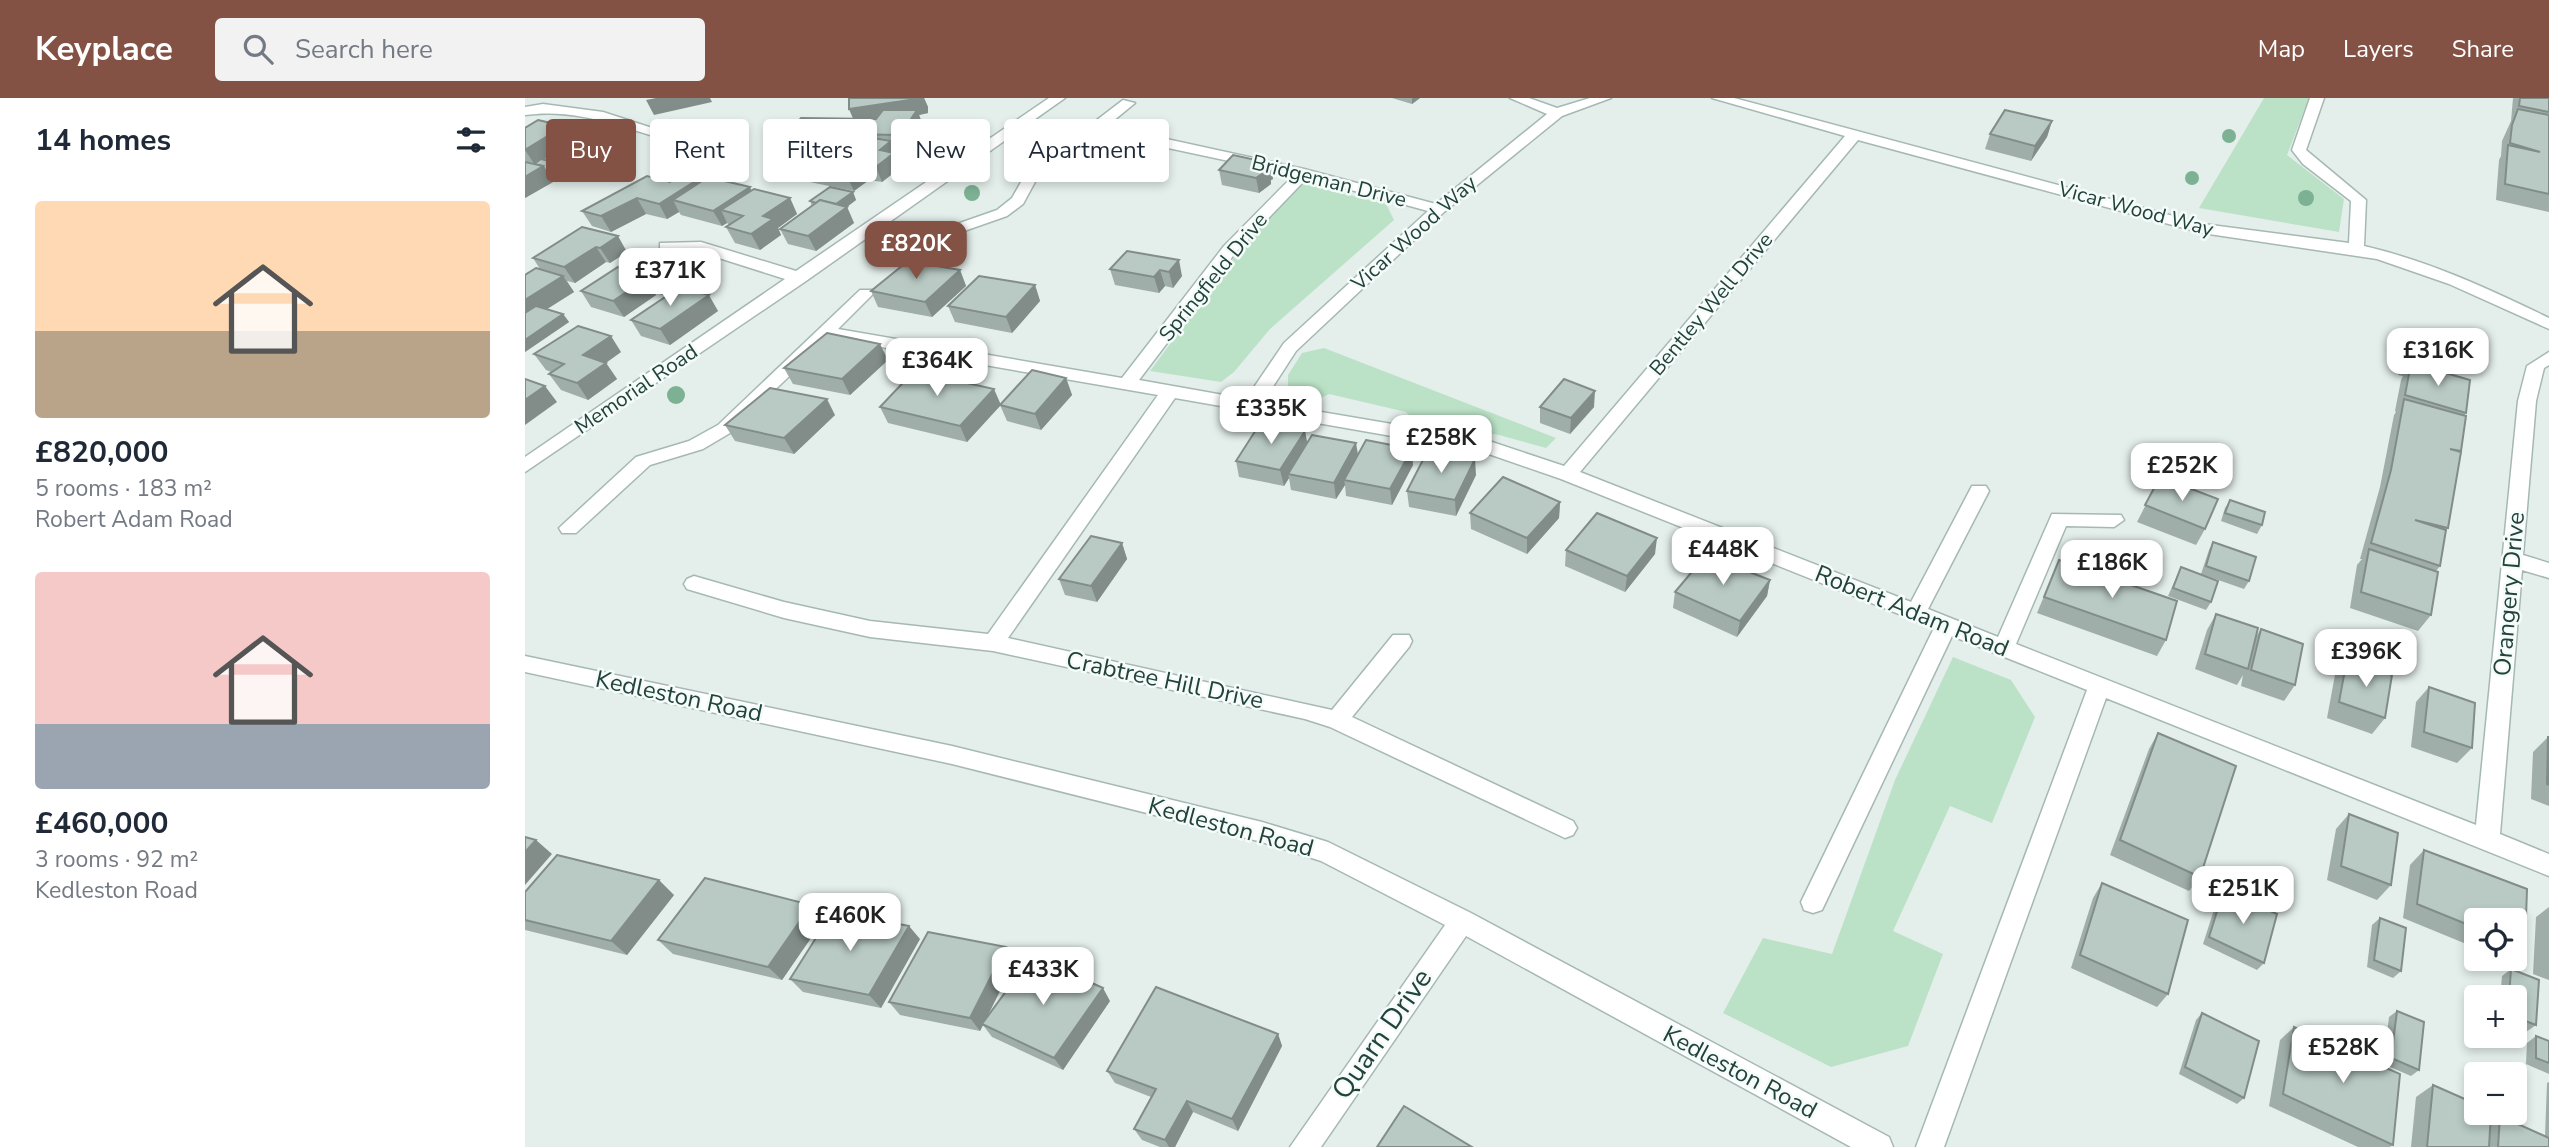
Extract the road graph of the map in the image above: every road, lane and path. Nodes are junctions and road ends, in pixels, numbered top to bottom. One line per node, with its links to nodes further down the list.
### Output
1 (1058, 98): 19 (street, Memorial Road)
2 (1517, 98): 8 (street)
3 (1604, 98): 8 (street, Vicar Wood Way)
4 (1719, 98): 11 (street, Vicar Wood Way)
5 (2317, 98): 18 (street)
6 (1128, 103): 9 (street)
7 (525, 111): 10 (street)
8 (1557, 113): 15 (street, Vicar Wood Way)
9 (1108, 119)
10 (650, 132)
11 (1855, 134): 18 (street, Vicar Wood Way); 28 (street, Bentley Well Drive)
12 (1169, 144): 13 (street, Bridgeman Drive)
13 (1304, 173): 15 (street, Bridgeman Drive); 24 (street, Springfield Drive)
14 (1028, 182): 17 (street)
15 (1439, 209): 26 (street, Vicar Wood Way)
16 (666, 246): 19 (street)
17 (930, 246)
18 (2356, 250): 21 (street, Vicar Wood Way)
19 (800, 278): 27 (street, Memorial Road)
20 (866, 293): 22 (street)
21 (2549, 324)
22 (827, 332): 24 (street, Robert Adam Road); 31 (street)
23 (2549, 357): 32 (street, Orangery Drive)
24 (1126, 385): 25 (street, Robert Adam Road)
25 (1169, 394): 26 (street, Robert Adam Road); 38 (street)
26 (1252, 404): 28 (street, Robert Adam Road)
27 (529, 458)
28 (1568, 474): 35 (street, Robert Adam Road)
29 (1979, 492): 35 (street)
30 (2115, 520): 39 (street)
31 (569, 527)
32 (2512, 559): 33 (street); 44 (street, Orangery Drive)
33 (2549, 571)
34 (694, 584): 38 (street, Crabtree Hill Drive)
35 (1916, 613): 36 (street, Robert Adam Road)
36 (1946, 625): 39 (street, Robert Adam Road); 46 (street)
37 (1401, 640): 42 (street)
38 (993, 643): 42 (street, Crabtree Hill Drive)
39 (2004, 647): 41 (street, Robert Adam Road)
40 (525, 664): 47 (street, Kedleston Road)
41 (2099, 687): 44 (street, Robert Adam Road); 50 (street)
42 (1337, 720): 43 (street, Crabtree Hill Drive)
43 (1565, 828)
44 (2487, 839): 45 (street, Robert Adam Road)
45 (2549, 865)
46 (1812, 902)
47 (1462, 921): 48 (street, Quarn Drive); 49 (street, Kedleston Road)
48 (1304, 1147)
49 (1879, 1147)
50 (1930, 1147)

